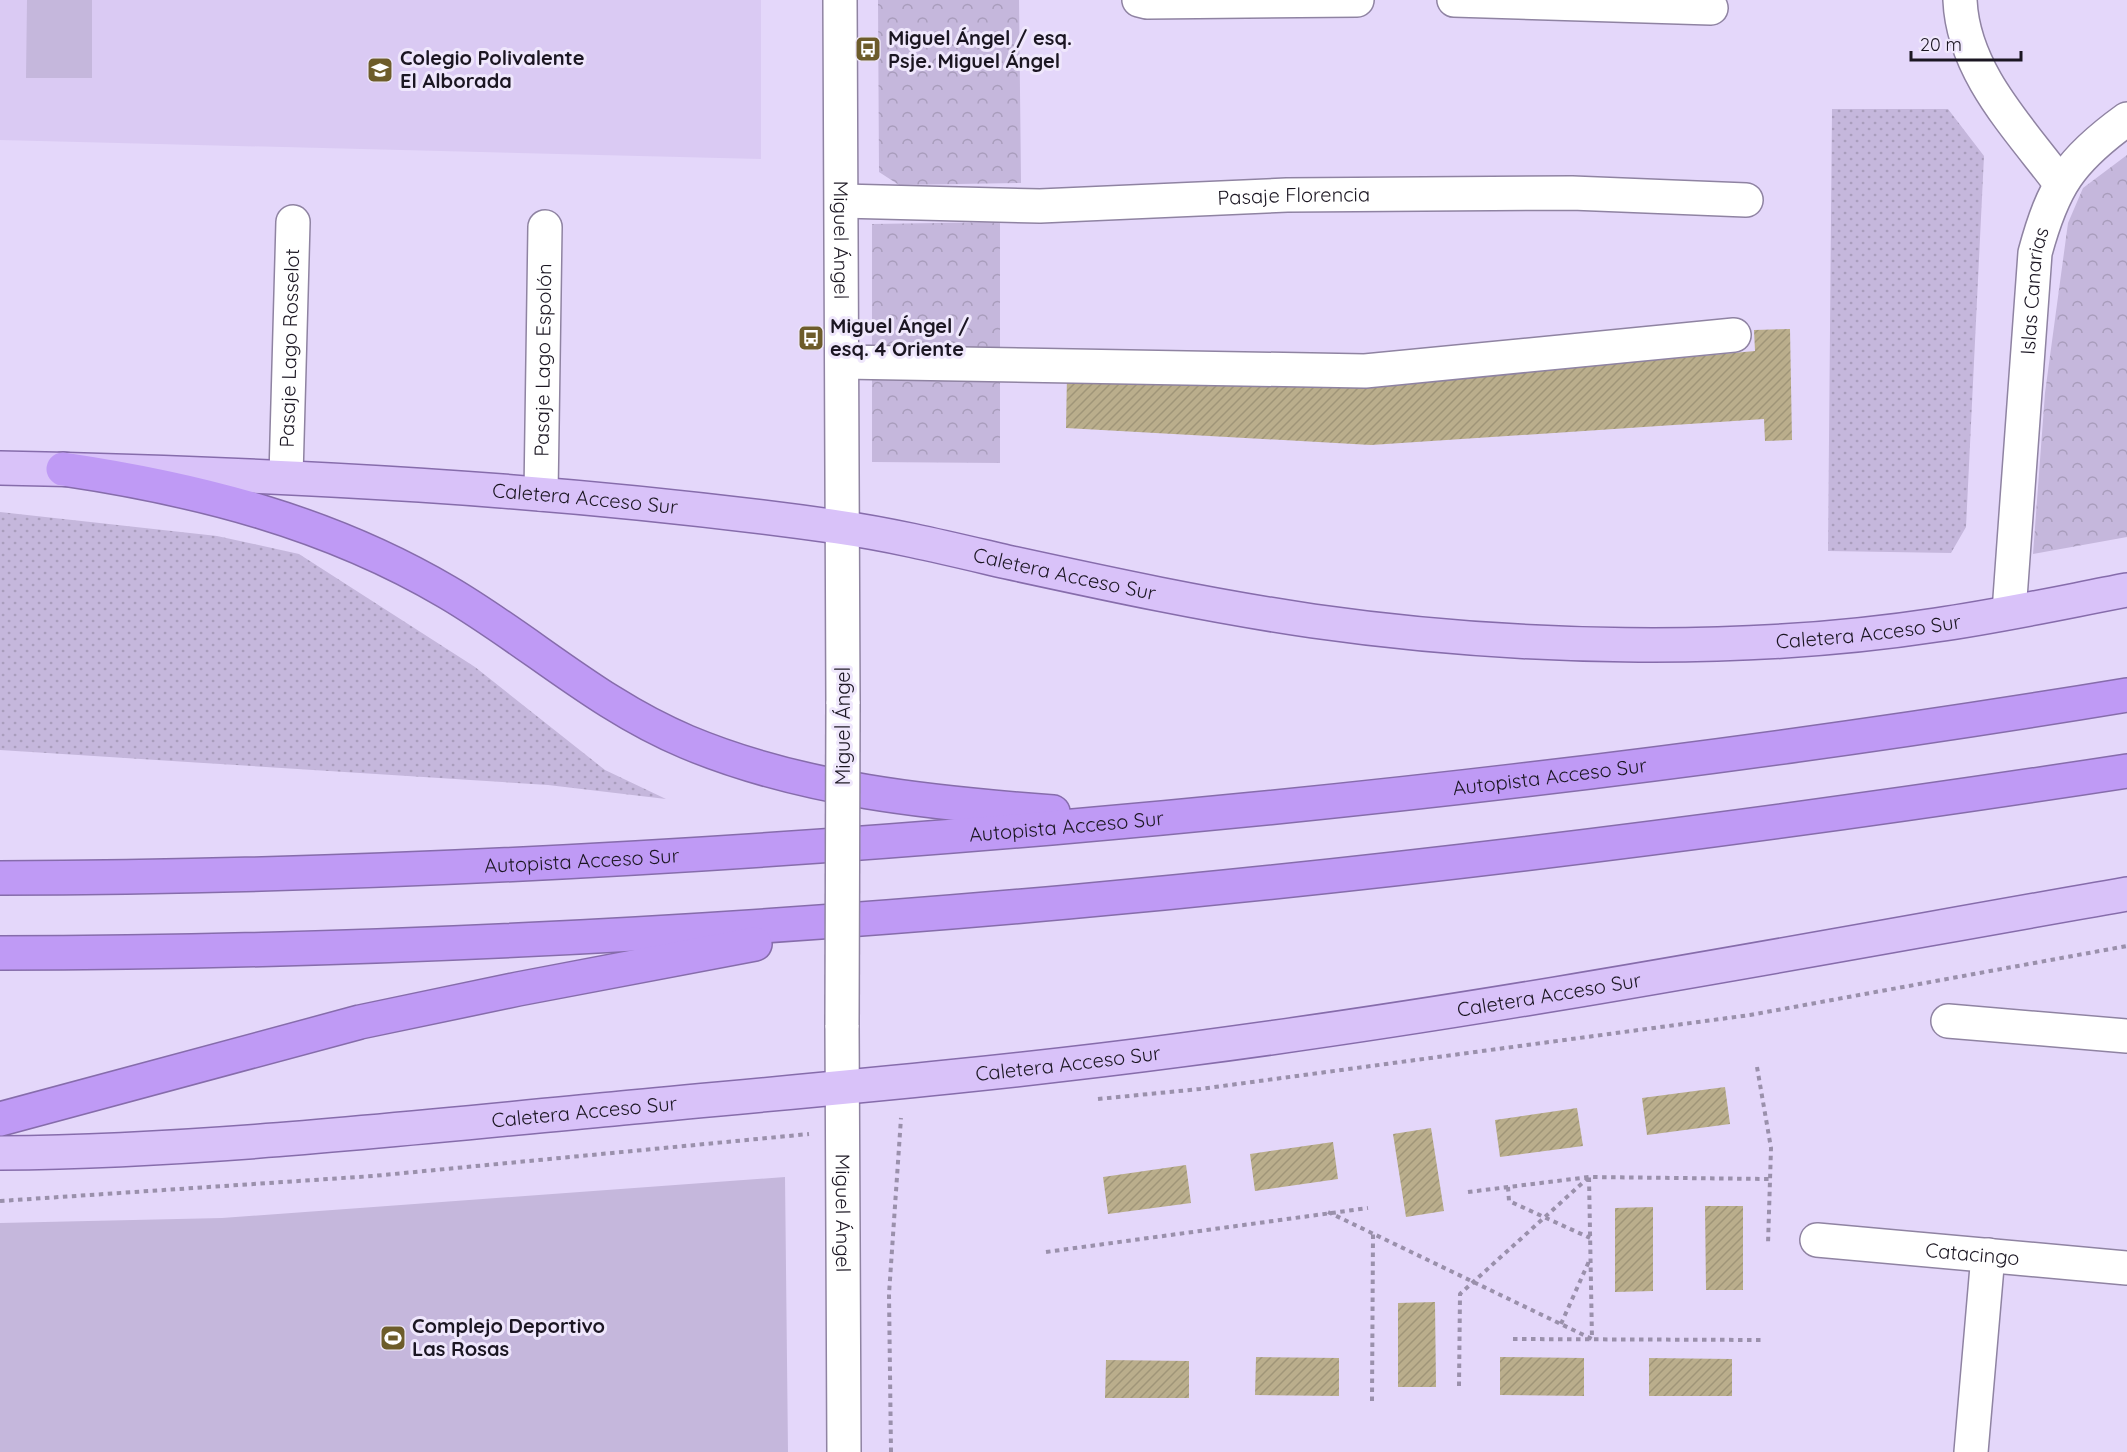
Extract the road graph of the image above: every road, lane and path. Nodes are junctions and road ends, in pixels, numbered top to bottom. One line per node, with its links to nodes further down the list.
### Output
1 (840, 0): 10 (street, Miguel Ángel)
2 (1139, 0): 3 (street)
3 (1358, 0)
4 (1454, 0): 6 (street)
5 (1960, 0): 8 (street)
6 (1711, 8)
7 (2127, 119): 8 (street, Islas Canarias)
8 (2060, 183): 21 (street, Islas Canarias)
9 (1746, 200): 10 (street, Pasaje Florencia)
10 (842, 201): 14 (street, Miguel Ángel)
11 (292, 222): 17 (street, Pasaje Lago Rosselot)
12 (545, 227): 18 (street, Pasaje Lago Espolón)
13 (1734, 335): 14 (street)
14 (843, 362): 19 (street, Miguel Ángel)
15 (0, 468): 16 (main road, Caletera Acceso Sur)
16 (63, 469): 17 (main road, Caletera Acceso Sur); 24 (highway)
17 (286, 476): 18 (main road, Caletera Acceso Sur)
18 (541, 495): 19 (main road, Caletera Acceso Sur)
19 (843, 528): 21 (main road, Caletera Acceso Sur); 33 (street, Miguel Ángel, bridge)
20 (2127, 591): 21 (main road, Caletera Acceso Sur)
21 (2009, 612)
22 (2127, 695): 24 (highway, Autopista Acceso Sur)
23 (2127, 771): 27 (highway)
24 (1178, 817): 25 (highway, Autopista Acceso Sur)
25 (0, 878)
26 (2127, 894): 32 (main road, Caletera Acceso Sur)
27 (915, 914): 28 (highway); 34 (highway)
28 (0, 953)
29 (1948, 1022): 30 (street)
30 (2127, 1036)
31 (1757, 1067): 37 (path)
32 (903, 1082): 33 (main road, Caletera Acceso Sur); 59 (path)
33 (842, 1088): 35 (main road, Caletera Acceso Sur); 58 (street, Miguel Ángel)
34 (0, 1119)
35 (0, 1153)
36 (1589, 1177): 37 (path); 38 (path); 42 (path); 44 (path)
37 (1770, 1179): 46 (path)
38 (1508, 1187): 39 (path); 42 (path)
39 (1468, 1192)
40 (1368, 1208): 41 (path)
41 (1328, 1212): 43 (path); 47 (path)
42 (1545, 1217): 44 (path); 51 (path)
43 (1373, 1234): 51 (path); 57 (path)
44 (1590, 1238): 49 (path)
45 (1817, 1240): 48 (street, Catacingo)
46 (1768, 1244)
47 (1046, 1252)
48 (1988, 1256): 50 (street, Catacingo); 60 (street)
49 (1591, 1257): 52 (path); 54 (path)
50 (2127, 1268)
51 (1473, 1282): 52 (path); 56 (path)
52 (1561, 1324): 54 (path)
53 (1513, 1338): 54 (path)
54 (1592, 1339): 55 (path)
55 (1763, 1340)
56 (1459, 1386)
57 (1372, 1401)
58 (844, 1452)
59 (891, 1452)
60 (1971, 1452)

